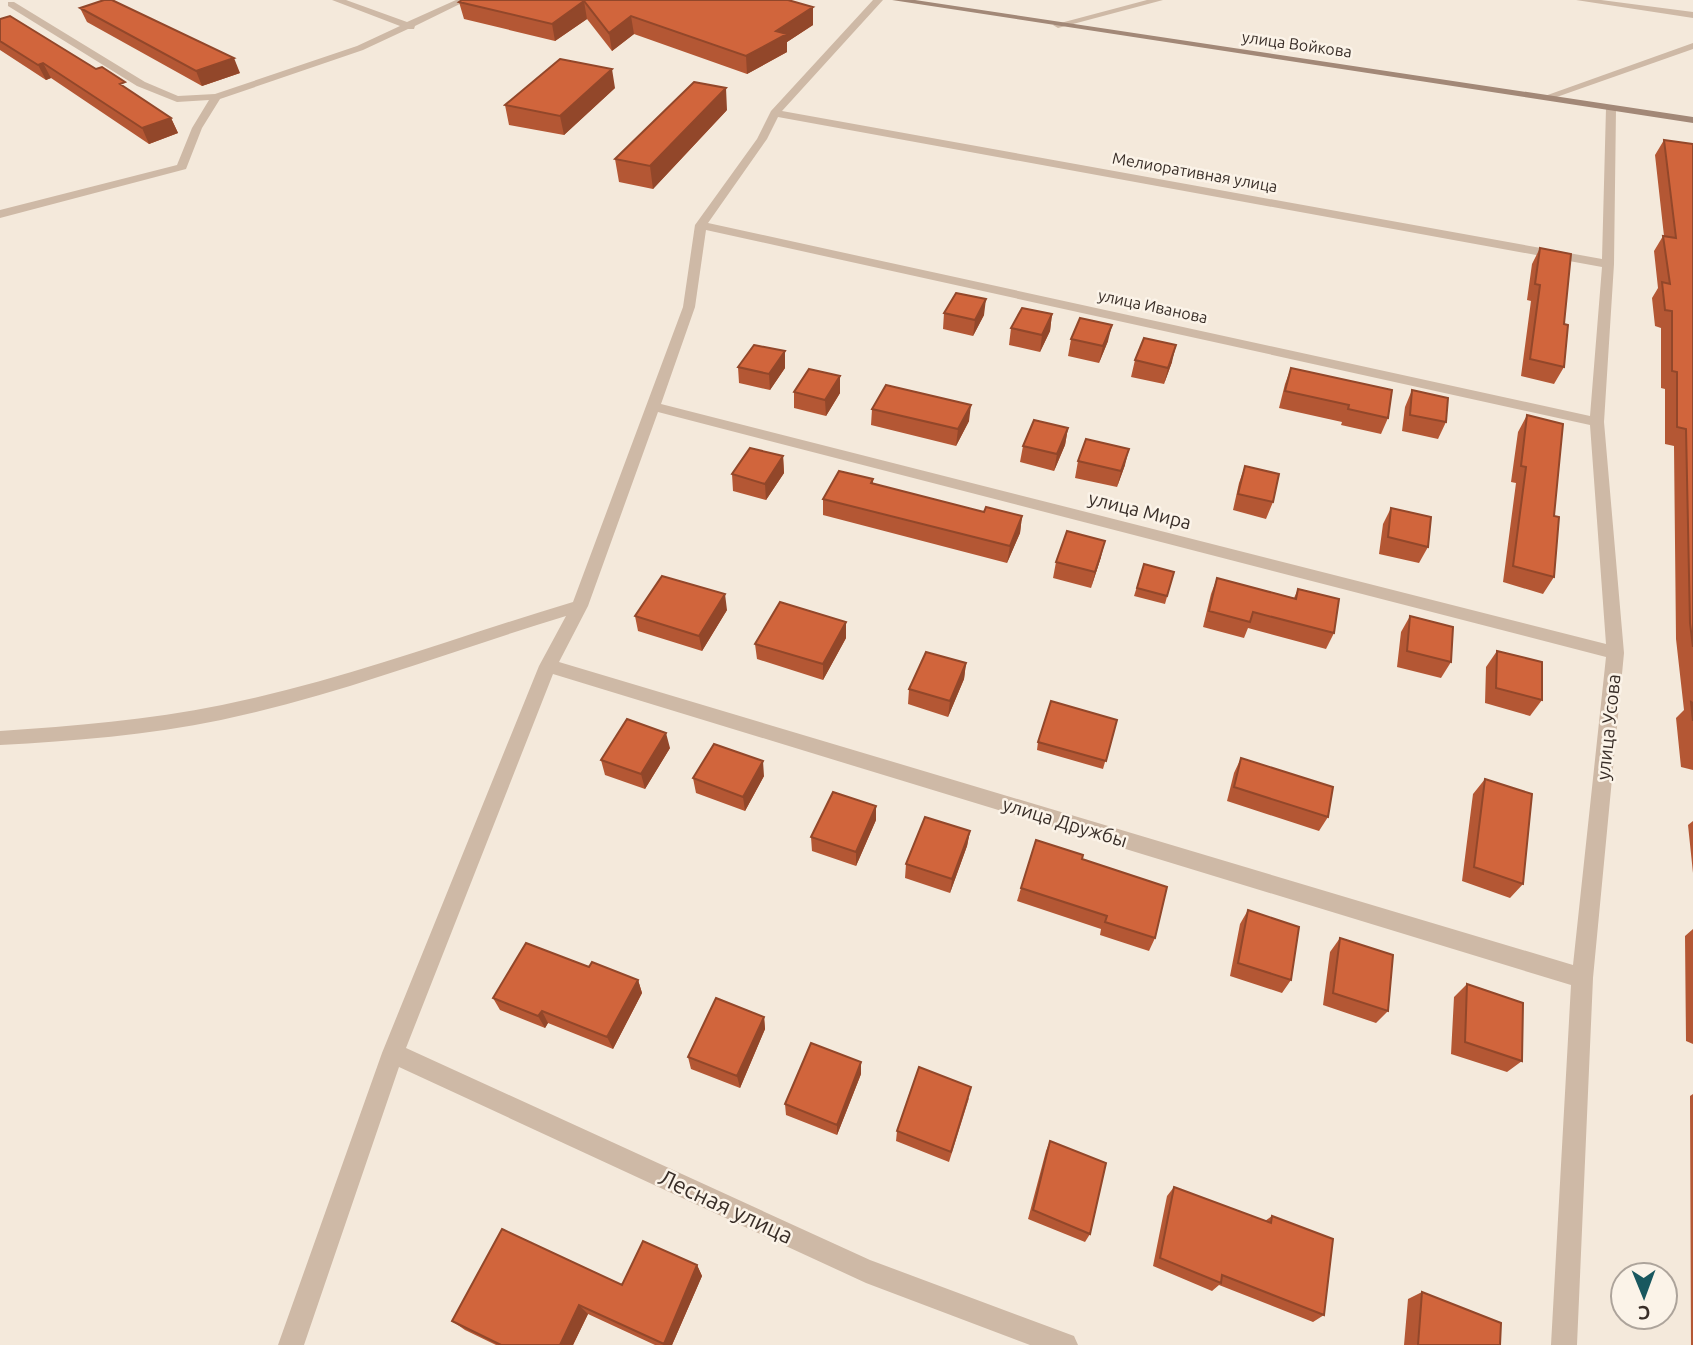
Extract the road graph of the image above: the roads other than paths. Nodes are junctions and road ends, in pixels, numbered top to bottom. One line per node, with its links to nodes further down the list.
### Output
1 (337, 0): 10 (street)
2 (463, 0): 10 (street)
3 (878, 0): 15 (street)
4 (897, 0): 9 (main road, улица Войкова)
5 (1158, 0): 9 (street)
6 (1581, 0): 8 (street)
7 (11, 4): 12 (street)
8 (1693, 15)
9 (1058, 24): 13 (main road, улица Войкова)
10 (411, 27): 12 (street)
11 (1693, 46): 13 (street)
12 (216, 97): 17 (street)
13 (1547, 97): 14 (main road, улица Войкова)
14 (1611, 108): 16 (main road, улица Войкова); 19 (street, улица Усова)
15 (775, 113): 18 (street); 19 (street, Мелиоративная улица)
16 (1693, 120)
17 (0, 214)
18 (701, 225): 20 (street); 21 (street, улица Иванова)
19 (1608, 264): 21 (street, улица Усова)
20 (654, 407): 22 (street); 23 (street, улица Мира)
21 (1597, 422): 23 (street, улица Усова)
22 (580, 606): 24 (street); 25 (street)
23 (1615, 653): 26 (street, улица Усова)
24 (548, 666): 26 (street, улица Дружбы); 27 (street)
25 (0, 738)
26 (1582, 978): 30 (street, улица Усова)
27 (393, 1053): 28 (street); 29 (street, Лесная улица)
28 (291, 1345)
29 (1065, 1345)
30 (1564, 1345)

